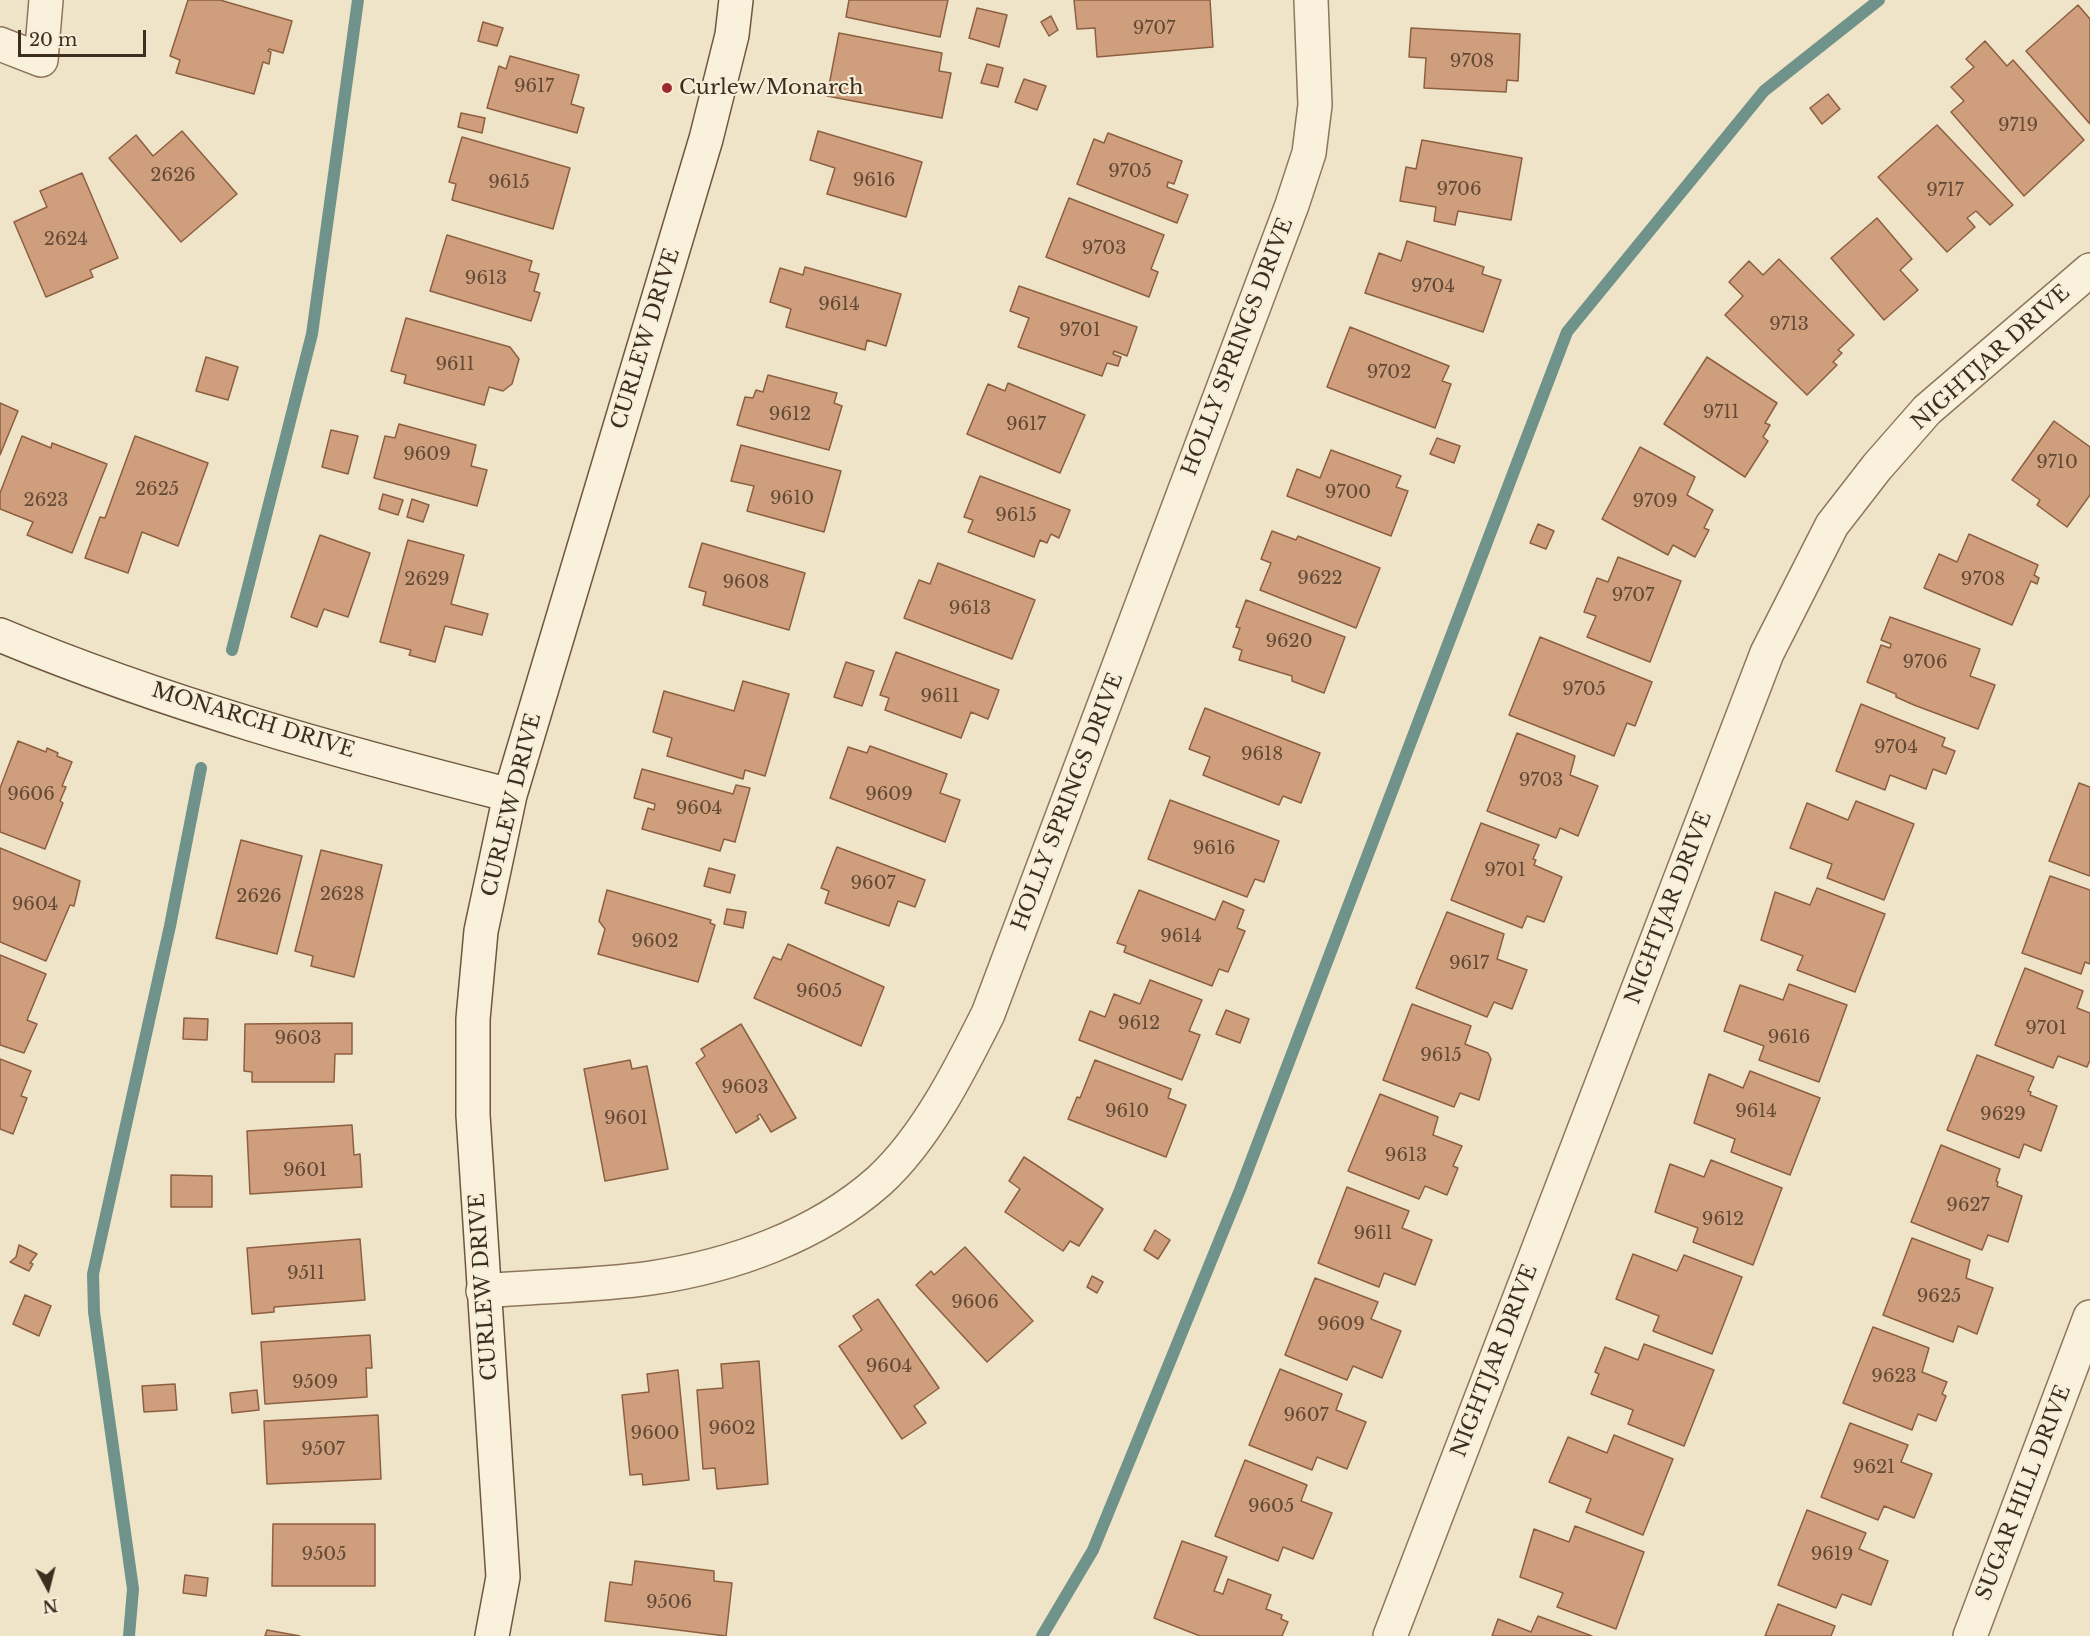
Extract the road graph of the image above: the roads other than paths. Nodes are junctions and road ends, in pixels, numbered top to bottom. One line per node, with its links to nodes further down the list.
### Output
1 (46, 0): 4 (street)
2 (736, 0): 7 (street, CURLEW DRIVE)
3 (1311, 0): 8 (street, HOLLY SPRINGS DRIVE)
4 (0, 45)
5 (2090, 270): 11 (street, NIGHTJAR DRIVE)
6 (0, 635): 7 (street, MONARCH DRIVE)
7 (510, 795): 8 (street, CURLEW DRIVE)
8 (483, 1291): 10 (street, CURLEW DRIVE)
9 (2090, 1317): 12 (street, SUGAR HILL DRIVE)
10 (492, 1636)
11 (1390, 1636)
12 (1970, 1636)

